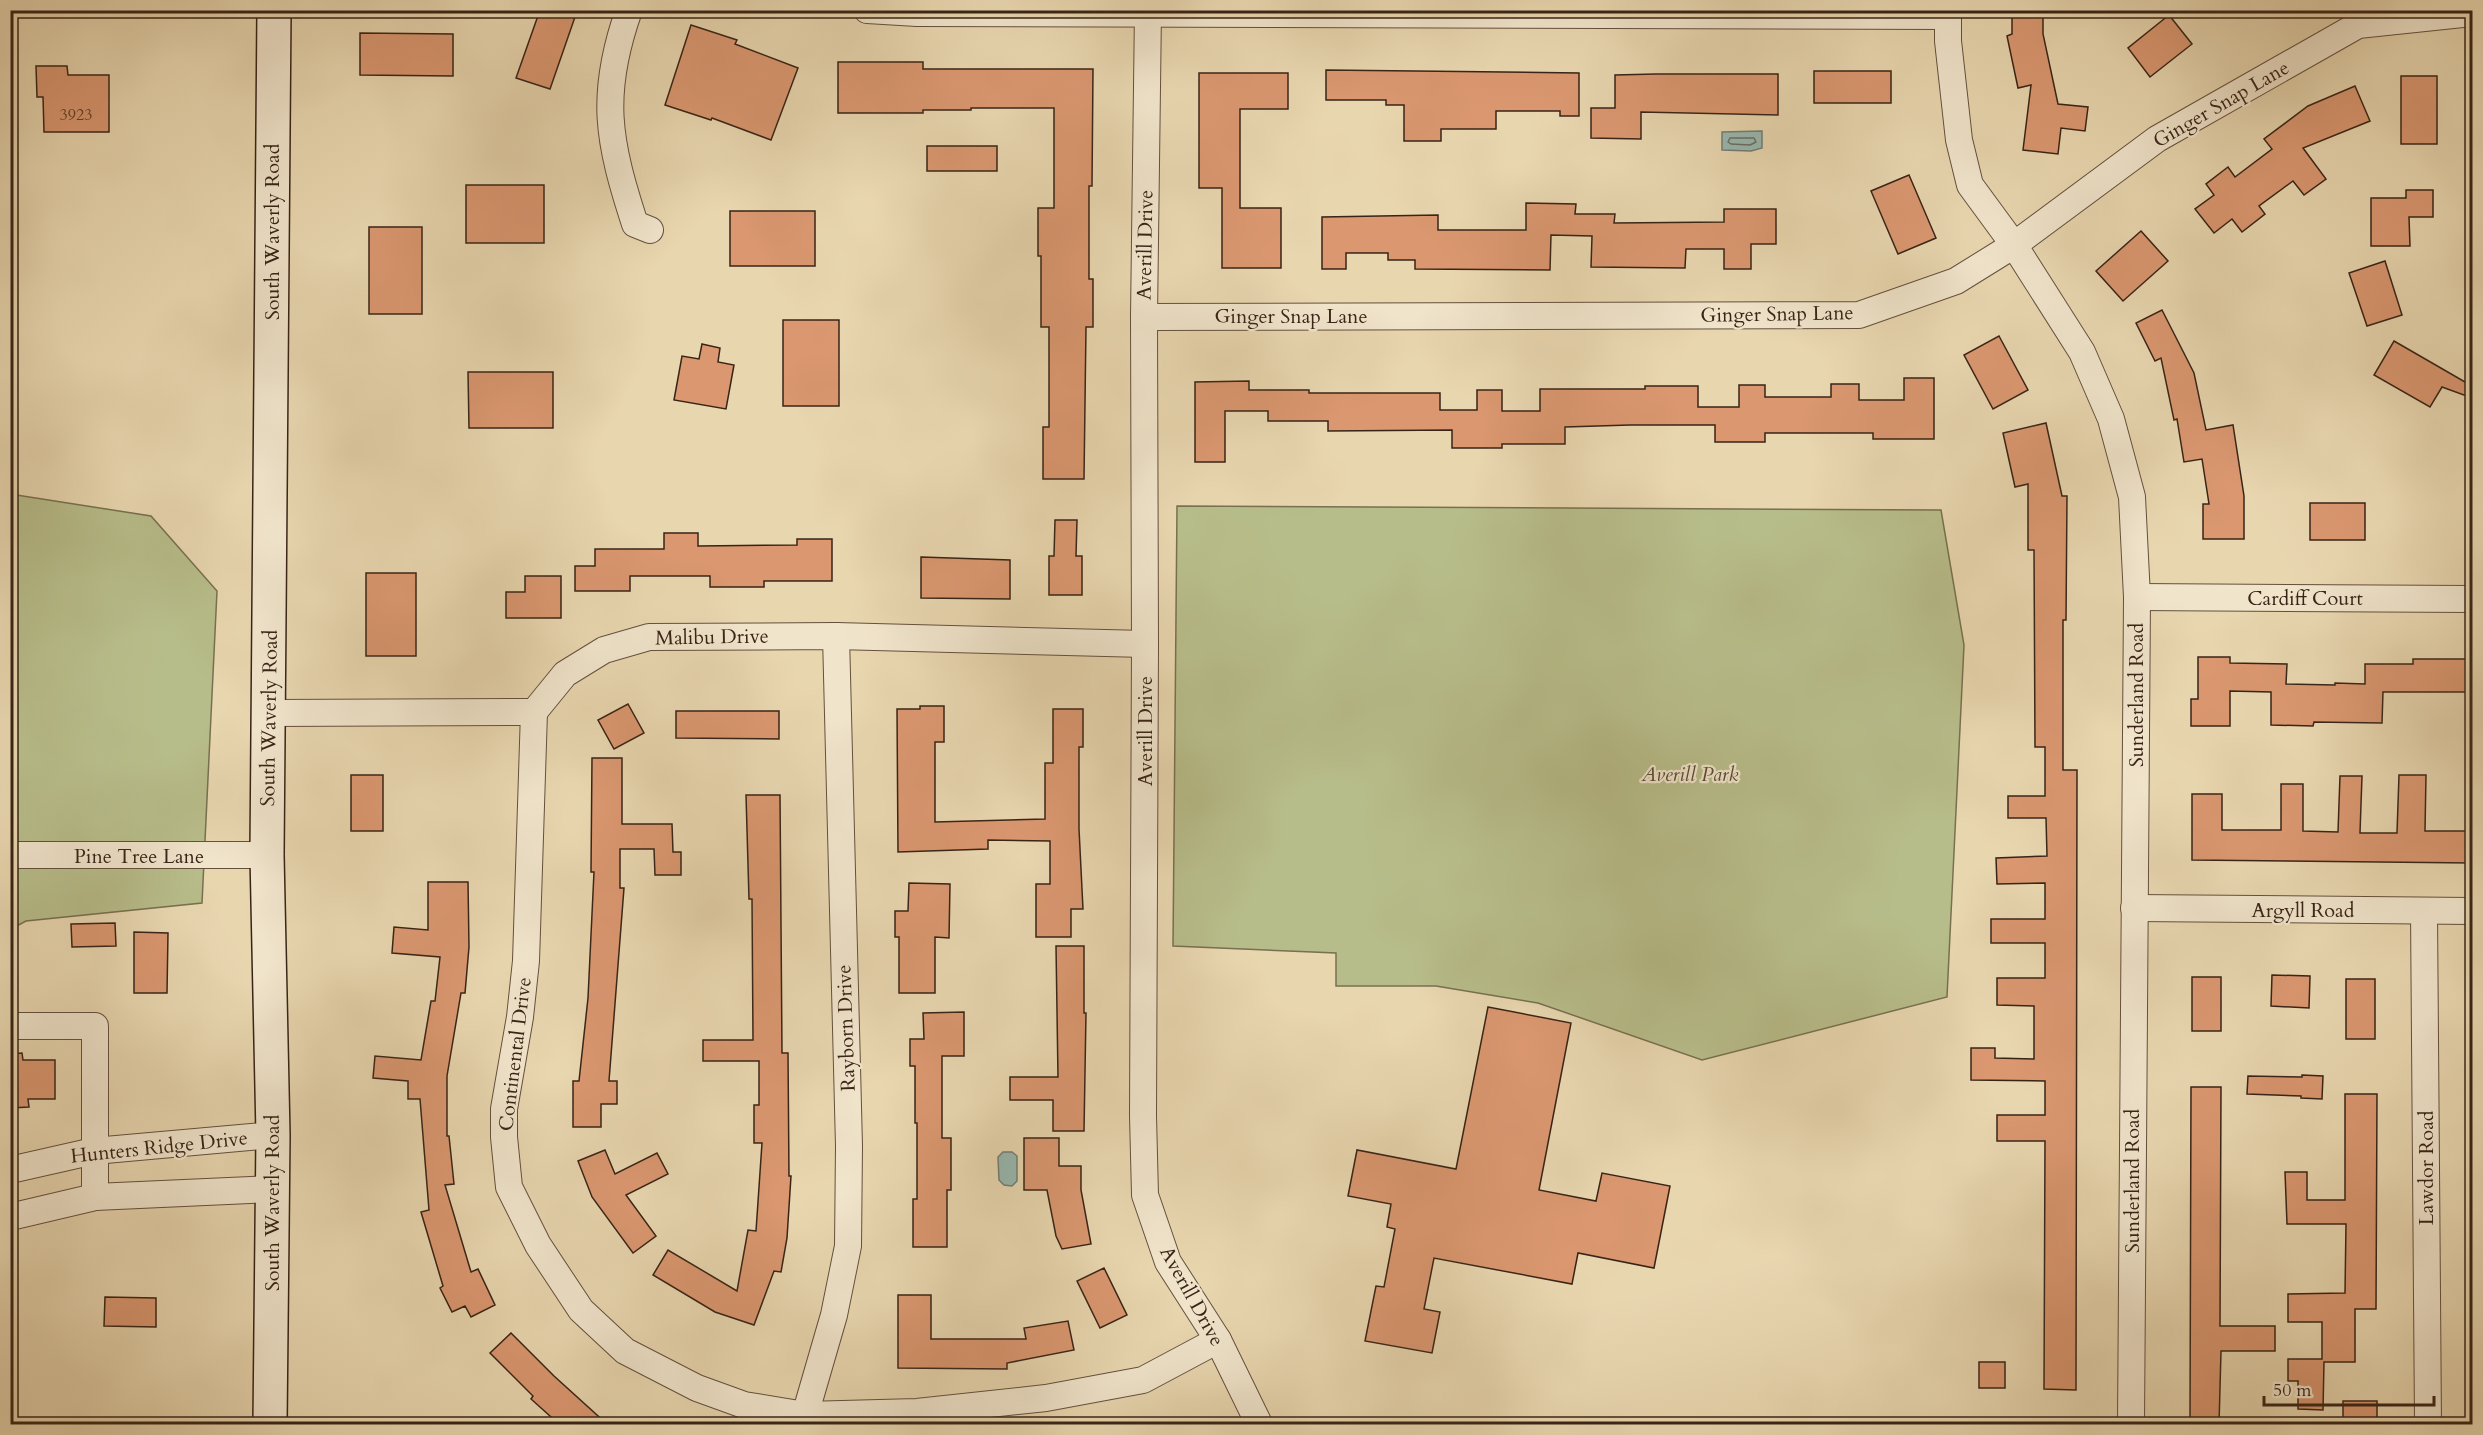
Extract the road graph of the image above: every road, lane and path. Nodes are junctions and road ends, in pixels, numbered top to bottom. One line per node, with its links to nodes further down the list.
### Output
1 (274, 10): 15 (main road, South Waverly Road)
2 (630, 10): 7 (street)
3 (867, 10): 4 (street)
4 (1148, 12): 5 (street); 9 (street, Averill Drive)
5 (1948, 13): 8 (street, Sunderland Road)
6 (2472, 13): 8 (street, Ginger Snap Lane)
7 (650, 230)
8 (2014, 245): 9 (street, Ginger Snap Lane); 10 (street, Sunderland Road)
9 (1144, 317): 13 (street, Averill Drive)
10 (2137, 597): 11 (street, Cardiff Court); 18 (street, Sunderland Road)
11 (2472, 599)
12 (836, 636): 13 (street, Malibu Drive); 14 (street, Malibu Drive); 29 (street, Rayborn Drive)
13 (1145, 644): 28 (street, Averill Drive)
14 (534, 712): 15 (street); 29 (street, Continental Drive)
15 (270, 713): 17 (main road, South Waverly Road)
16 (10, 855): 17 (street, Pine Tree Lane)
17 (267, 855): 22 (main road, South Waverly Road)
18 (2134, 908): 19 (street, Argyll Road); 32 (street, Sunderland Road)
19 (2424, 911): 20 (street, Argyll Road); 33 (street, Lawdor Road)
20 (2472, 911)
21 (10, 1026): 23 (street)
22 (273, 1136): 23 (street, Hunters Ridge Drive); 25 (main road, South Waverly Road)
23 (94, 1151): 24 (street, Hunters Ridge Drive); 26 (street)
24 (10, 1170)
25 (271, 1189): 26 (street); 30 (main road, South Waverly Road)
26 (95, 1197): 27 (street)
27 (10, 1217)
28 (1218, 1340): 29 (street, Continental Drive); 31 (street, Averill Drive)
29 (805, 1415)
30 (270, 1425)
31 (1258, 1425)
32 (2131, 1425)
33 (2428, 1425)

